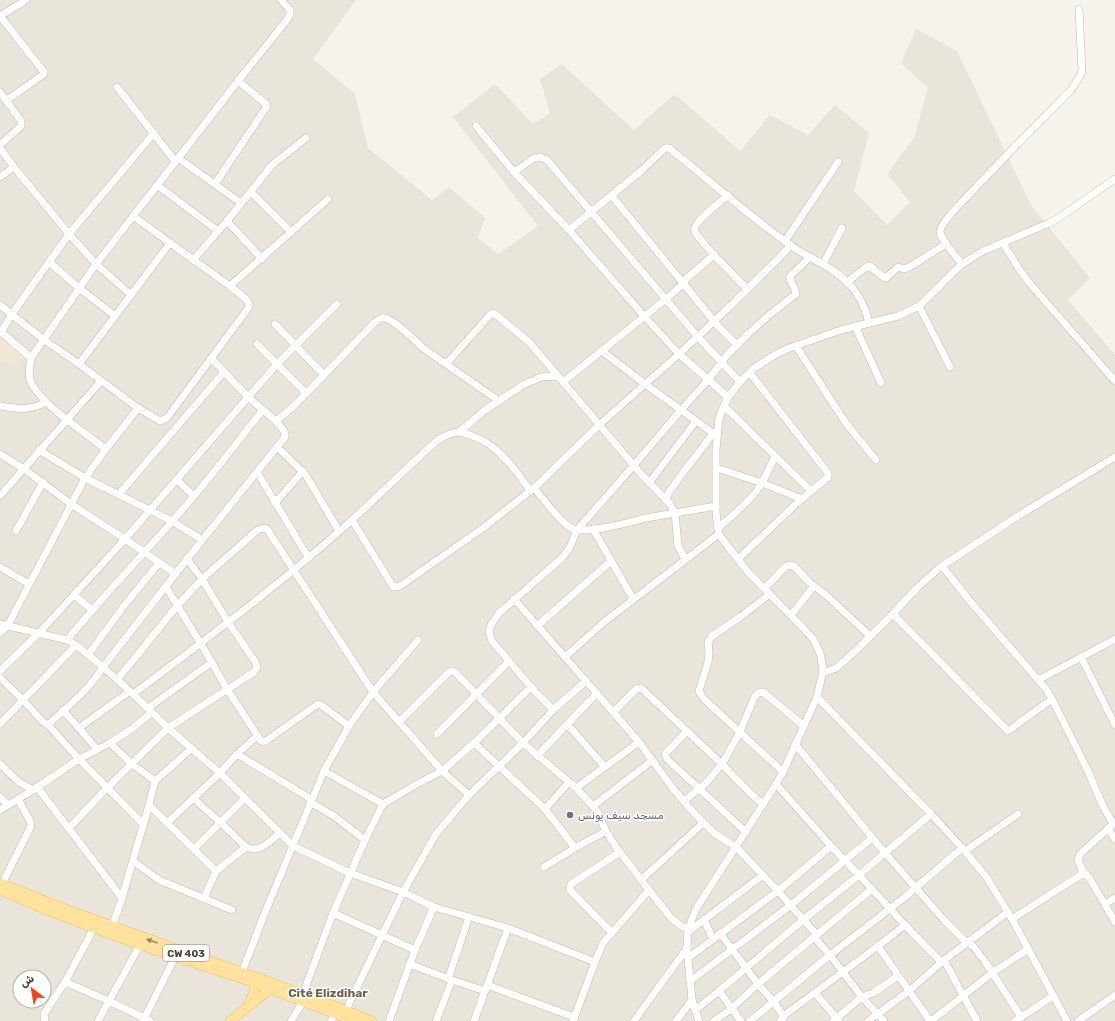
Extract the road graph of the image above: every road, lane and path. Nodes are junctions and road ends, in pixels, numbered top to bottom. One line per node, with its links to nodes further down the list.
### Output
1 (26, 0): 7 (street)
2 (281, 0): 4 (street)
3 (1079, 9): 37 (street)
4 (238, 81): 13 (street); 19 (street)
5 (117, 87): 9 (street)
6 (0, 92): 7 (street)
7 (7, 100): 11 (street)
8 (476, 126): 16 (street)
9 (154, 133): 13 (street); 33 (street)
10 (306, 138): 21 (street)
11 (0, 145)
12 (0, 148): 15 (street)
13 (177, 160): 19 (street); 20 (street)
14 (838, 162): 35 (street)
15 (14, 167): 17 (street); 33 (street)
16 (514, 172): 26 (street); 30 (street)
17 (0, 177)
18 (1115, 179): 36 (street)
19 (215, 184): 25 (street)
20 (157, 185): 27 (street); 31 (street)
21 (251, 192): 25 (street); 32 (street)
22 (612, 196): 23 (street); 26 (street); 47 (street)
23 (728, 196): 35 (street); 38 (street)
24 (328, 199): 32 (street)
25 (241, 203): 28 (street)
26 (592, 213): 30 (street); 52 (street)
27 (133, 216): 34 (street); 43 (street)
28 (227, 221): 31 (street); 40 (street)
29 (842, 228): 44 (street)
30 (569, 230): 58 (street)
31 (218, 231): 41 (street)
32 (291, 232): 40 (street)
33 (69, 234): 42 (street); 43 (street)
34 (170, 243): 41 (street); 51 (street)
35 (788, 243): 39 (street); 50 (street)
36 (1003, 243): 45 (street); 87 (street)
37 (946, 244): 45 (street); 46 (street)
38 (714, 255): 47 (street); 50 (street)
39 (810, 257): 44 (street); 68 (street)
40 (262, 259): 48 (street)
41 (193, 260): 48 (street)
42 (49, 262): 49 (street); 56 (street)
43 (96, 264): 49 (street); 51 (street)
44 (823, 264): 46 (street)
45 (962, 264): 55 (street)
46 (847, 282): 60 (street)
47 (684, 283): 52 (street); 59 (street)
48 (230, 286): 73 (street)
49 (79, 288): 57 (street); 65 (street)
50 (748, 289): 59 (street)
51 (131, 294): 57 (street)
52 (666, 299): 58 (street); 64 (street)
53 (337, 304): 67 (street)
54 (0, 305): 56 (street)
55 (919, 306): 60 (street); 78 (street)
56 (12, 314): 63 (street); 65 (street)
57 (115, 316): 75 (street)
58 (644, 316): 70 (street); 71 (street)
59 (714, 321): 64 (street); 68 (street)
60 (869, 323): 62 (street)
61 (275, 324): 67 (street)
62 (855, 326): 69 (street); 88 (street)
63 (1, 331): 72 (street)
64 (698, 336): 71 (street); 74 (street)
65 (44, 339): 72 (street); 75 (street)
66 (257, 344): 76 (street)
67 (296, 345): 76 (street); 81 (street)
68 (737, 345): 74 (street)
69 (796, 346): 80 (street); 112 (street)
70 (602, 351): 85 (street); 89 (street)
71 (679, 354): 83 (street); 89 (street)
72 (31, 358): 94 (street)
73 (211, 358): 79 (street); 97 (street)
74 (722, 362): 83 (street); 86 (street)
75 (79, 364): 84 (street)
76 (277, 364): 90 (street); 91 (street)
77 (446, 364): 81 (street); 82 (street); 93 (street)
78 (950, 368)
79 (224, 372): 91 (street); 125 (street)
80 (750, 373): 86 (street); 124 (street)
81 (324, 374): 90 (street)
82 (558, 376): 85 (street); 93 (street)
83 (708, 380): 92 (street); 99 (street)
84 (101, 381): 97 (street); 100 (street)
85 (563, 382): 103 (street)
86 (740, 382): 92 (street)
87 (1115, 382)
88 (881, 383)
89 (645, 384): 99 (street); 103 (street)
90 (306, 394): 101 (street)
91 (248, 397): 98 (street); 119 (street)
92 (728, 398): 96 (street)
93 (499, 401): 104 (street)
94 (46, 402): 95 (street); 100 (street)
95 (0, 406)
96 (724, 406): 105 (street); 110 (street)
97 (138, 408): 107 (street)
98 (263, 410): 101 (street); 127 (street)
99 (681, 410): 102 (street); 113 (street)
100 (67, 419): 107 (street); 108 (street)
101 (276, 421): 106 (street)
102 (696, 421): 105 (street); 122 (street)
103 (599, 425): 113 (street); 123 (street)
104 (459, 432): 123 (street); 135 (street)
105 (715, 434): 114 (street); 129 (street)
106 (277, 447): 116 (street); 117 (street)
107 (106, 449): 118 (street)
108 (39, 450): 115 (street); 118 (street)
109 (0, 454): 115 (street)
110 (775, 456): 121 (street); 124 (street)
111 (1115, 457): 151 (street)
112 (876, 460)
113 (634, 465): 122 (street); 138 (street)
114 (716, 468): 121 (street); 132 (street)
115 (24, 469): 120 (street); 126 (street)
116 (303, 471): 130 (street); 140 (street)
117 (257, 472): 130 (street); 143 (street)
118 (85, 478): 125 (street); 131 (street)
119 (177, 480): 127 (street); 133 (street)
120 (43, 482): 131 (street); 139 (street)
121 (762, 483): 128 (street); 141 (street)
122 (649, 484): 129 (street)
123 (532, 489): 135 (street); 138 (street)
124 (811, 490): 128 (street)
125 (119, 494): 133 (street)
126 (0, 496)
127 (194, 496): 136 (street)
128 (802, 498): 148 (street)
129 (665, 499): 134 (street)
130 (275, 503): 145 (street)
131 (71, 504): 142 (street); 156 (street)
132 (716, 506): 134 (street); 141 (street)
133 (151, 510): 136 (street); 142 (street)
134 (675, 514): 137 (street); 147 (street)
135 (352, 520): 140 (street)
136 (172, 521): 143 (street); 144 (street)
137 (593, 529): 138 (street); 149 (street)
138 (577, 530): 161 (street)
139 (16, 531)
140 (339, 531): 145 (street)
141 (718, 531): 147 (street); 148 (street)
142 (125, 539): 144 (street); 160 (street)
143 (202, 540): 146 (street)
144 (144, 553): 150 (street); 164 (street)
145 (308, 557): 153 (street)
146 (187, 559): 154 (street); 155 (street)
147 (685, 559): 162 (street)
148 (738, 560): 159 (street)
149 (611, 561): 162 (street); 170 (street)
150 (159, 563): 154 (street); 179 (street)
151 (942, 566): 165 (street); 189 (street)
152 (0, 567): 156 (street)
153 (293, 570): 155 (street); 167 (street); 193 (street)
154 (176, 574): 158 (street)
155 (202, 579): 163 (street); 167 (street)
156 (29, 584): 169 (street)
157 (814, 586): 159 (street); 166 (street); 173 (street)
158 (166, 587): 163 (street); 184 (street)
159 (768, 591): 166 (street); 215 (street)
160 (74, 595): 164 (street); 172 (street)
161 (514, 599): 170 (street); 182 (street)
162 (633, 599): 180 (street)
163 (177, 606): 177 (street); 188 (street)
164 (92, 610): 175 (street)
165 (893, 614): 173 (street); 198 (street)
166 (791, 615): 186 (street)
167 (228, 622): 177 (street); 192 (street)
168 (0, 624): 169 (street)
169 (8, 625): 171 (street); 172 (street)
170 (537, 626): 180 (street)
171 (0, 633)
172 (39, 633): 175 (street); 185 (street)
173 (870, 636): 186 (street)
174 (1115, 639): 181 (street)
175 (67, 640): 178 (street)
176 (418, 640): 193 (street)
177 (201, 644): 183 (street); 194 (street)
178 (76, 645): 179 (street); 199 (street)
179 (88, 655): 184 (street)
180 (565, 657): 190 (street)
181 (1081, 657): 189 (street); 209 (street)
182 (508, 661): 191 (street); 196 (street)
183 (212, 662): 192 (street); 201 (street)
184 (103, 667): 188 (street); 200 (street)
185 (0, 671)
186 (823, 671): 197 (street)
187 (0, 678): 199 (street)
188 (118, 680): 194 (street)
189 (1038, 680): 198 (street)
190 (586, 681): 195 (street); 202 (street)
191 (531, 687): 202 (street); 204 (street)
192 (227, 689): 213 (street); 217 (street)
193 (373, 692): 205 (street); 210 (street)
194 (131, 693): 201 (street); 212 (street)
195 (597, 693): 203 (street); 207 (street)
196 (476, 694): 204 (street); 205 (street); 216 (street)
197 (817, 697): 211 (street); 259 (street)
198 (1052, 699): 265 (street)
199 (24, 700): 206 (street); 208 (street)
200 (63, 710): 208 (street); 212 (street)
201 (150, 710): 213 (street); 219 (street)
202 (553, 710): 221 (street)
203 (614, 712): 214 (street); 218 (street)
204 (499, 718): 220 (street); 221 (street)
205 (399, 722): 235 (street)
206 (0, 724)
207 (567, 724): 226 (street); 233 (street)
208 (48, 725): 227 (street)
209 (1115, 725)
210 (349, 726): 217 (street); 234 (street)
211 (804, 726): 215 (street); 222 (street)
212 (79, 728): 224 (street)
213 (168, 728): 223 (street); 230 (street)
214 (687, 731): 231 (street); 244 (street)
215 (740, 732): 231 (street); 236 (street)
216 (437, 734)
217 (257, 736): 225 (street)
218 (639, 742): 228 (street); 233 (street)
219 (110, 743): 224 (street); 230 (street)
220 (474, 743): 232 (street); 235 (street)
221 (523, 743): 226 (street); 232 (street)
222 (796, 744): 236 (street); 270 (street)
223 (192, 748): 237 (street); 238 (street)
224 (97, 749): 227 (street)
225 (237, 754): 237 (street); 250 (street)
226 (537, 756): 239 (street)
227 (79, 760): 241 (street); 243 (street)
228 (653, 760): 251 (street); 256 (street)
229 (0, 764): 243 (street)
230 (132, 764): 238 (street); 241 (street)
231 (722, 764): 244 (street); 255 (street)
232 (499, 767): 245 (street); 257 (street)
233 (605, 767): 242 (street)
234 (324, 771): 250 (street); 252 (street)
235 (442, 771): 245 (street); 252 (street)
236 (783, 772): 240 (street)
237 (220, 773): 247 (street); 248 (street)
238 (155, 781): 254 (street)
239 (569, 782): 242 (street); 257 (street)
240 (776, 784): 255 (street); 274 (street)
241 (106, 788): 264 (street); 266 (street)
242 (576, 788): 256 (street)
243 (35, 789): 249 (street); 266 (street)
244 (699, 789): 251 (street); 268 (street)
245 (469, 795): 296 (street)
246 (0, 797): 253 (street)
247 (193, 798): 261 (street); 262 (street)
248 (245, 798): 261 (street); 269 (street)
249 (18, 799): 253 (street); 291 (street)
250 (311, 801): 272 (street); 273 (street)
251 (684, 801): 263 (street)
252 (383, 804): 272 (street)
253 (8, 805): 258 (street)
254 (149, 805): 262 (street); 264 (street)
255 (763, 805): 268 (street)
256 (593, 806): 267 (street)
257 (545, 809): 277 (street)
258 (0, 810)
259 (931, 814): 279 (street); 281 (street)
260 (1018, 814): 279 (street)
261 (220, 822): 275 (street); 278 (street)
262 (167, 823): 278 (street)
263 (703, 823): 276 (street); 290 (street)
264 (143, 824): 283 (street)
265 (1112, 825): 271 (street); 287 (street)
266 (69, 828): 297 (street)
267 (606, 831): 277 (street); 280 (street)
268 (746, 832): 276 (street)
269 (280, 833): 273 (street); 275 (street)
270 (872, 838): 281 (street); 282 (street)
271 (1115, 839)
272 (366, 840): 286 (street)
273 (293, 846): 286 (street); 335 (street)
274 (831, 846): 282 (street); 295 (street)
275 (246, 847): 285 (street)
276 (736, 847): 288 (street); 315 (street)
277 (575, 848): 284 (street)
278 (194, 849): 285 (street)
279 (963, 850): 292 (street); 306 (street)
280 (620, 852): 290 (street); 316 (street)
281 (885, 853): 289 (street); 292 (street)
282 (845, 860): 289 (street); 301 (street)
283 (133, 861): 297 (street); 298 (street)
284 (544, 868)
285 (216, 871): 298 (street)
286 (350, 873): 296 (street); 305 (street)
287 (1084, 874): 300 (street); 306 (street)
288 (763, 875): 295 (street); 308 (street)
289 (859, 875): 293 (street); 309 (street)
290 (641, 880): 294 (street)
291 (1, 885): 312 (main road, CW 403); 314 (main road, CW 403)
292 (916, 888): 303 (street); 321 (street)
293 (872, 889): 303 (street); 319 (street)
294 (649, 890): 315 (street); 316 (street)
295 (778, 891): 301 (street); 317 (street)
296 (403, 892): 302 (street); 318 (street)
297 (122, 898): 314 (street)
298 (204, 898): 304 (street)
299 (1115, 898): 300 (street)
300 (1105, 904): 310 (street)
301 (791, 905): 309 (street); 325 (street)
302 (434, 907): 307 (street); 327 (street)
303 (890, 908): 311 (street); 328 (street)
304 (232, 910)
305 (333, 912): 318 (street); 353 (street)
306 (1010, 916): 321 (street); 326 (street)
307 (469, 917): 313 (street); 340 (street)
308 (704, 920): 315 (street); 320 (street)
309 (803, 920): 319 (street); 334 (street)
310 (1115, 922)
311 (905, 925): 323 (street); 331 (street)
312 (94, 928): 314 (main road, CW 403); 342 (street)
313 (508, 928): 332 (street); 345 (street)
314 (111, 930): 322 (main road, CW 403); 335 (main road, CW 403, one-way to 314)
315 (688, 931): 324 (street)
316 (612, 933): 332 (street)
317 (720, 933): 320 (street); 325 (street)
318 (382, 935): 327 (street); 359 (street)
319 (815, 936): 328 (street); 343 (street)
320 (712, 939): 330 (street)
321 (968, 942): 331 (street); 337 (street)
322 (140, 945): 329 (main road, CW 403); 355 (street)
323 (878, 946): 336 (street); 338 (street)
324 (687, 948): 330 (street); 377 (street)
325 (733, 949): 334 (street); 341 (street)
326 (1028, 949): 337 (street); 351 (street)
327 (415, 950): 333 (street)
328 (830, 955): 336 (street); 356 (street)
329 (175, 957): 339 (main road, CW 403); 366 (street)
330 (688, 958): 341 (street)
331 (943, 961): 347 (street); 350 (street)
332 (595, 962): 363 (street)
333 (409, 964): 340 (street); 374 (street)
334 (746, 968): 343 (street); 346 (street)
335 (242, 972): 339 (main road, CW 403)
336 (843, 972): 348 (street); 352 (street)
337 (992, 973): 350 (street); 365 (street)
338 (898, 976): 347 (street); 352 (street)
339 (254, 980): 344 (main road, CW 403); 357 (main road)
340 (450, 980): 345 (street); 375 (street)
341 (690, 981): 354 (street)
342 (65, 982): 355 (street); 369 (street)
343 (758, 984): 356 (street); 358 (street)
344 (273, 987): 353 (main road, CW 403); 357 (main road)
345 (486, 988): 363 (street); 376 (street)
346 (719, 991): 358 (street); 360 (street)
347 (909, 991): 361 (street); 385 (street)
348 (815, 993): 364 (street); 368 (street)
349 (1115, 995): 388 (street)
350 (963, 996): 385 (street); 386 (street)
351 (1053, 996): 365 (street); 387 (street)
352 (862, 997): 361 (street); 368 (street)
353 (303, 998): 359 (main road, CW 403); 362 (main road, CW 403); 371 (street)
354 (692, 1000): 360 (street); 378 (street)
355 (109, 1002): 366 (street); 370 (street)
356 (774, 1002): 364 (street); 382 (street)
357 (247, 1008): 367 (main road)
358 (731, 1009): 380 (street); 381 (street)
359 (346, 1010): 373 (main road, CW 403)
360 (695, 1010): 379 (street)
361 (878, 1014): 383 (street); 384 (street)
362 (333, 1017): 372 (main road, CW 403)
363 (574, 1019)
364 (784, 1019)
365 (1018, 1019)
366 (146, 1020)
367 (233, 1020)
368 (836, 1020)
369 (45, 1021)
370 (98, 1021)
371 (291, 1021)
372 (354, 1021)
373 (372, 1021)
374 (389, 1021)
375 (436, 1021)
376 (474, 1021)
377 (634, 1021)
378 (676, 1021)
379 (699, 1021)
380 (714, 1021)
381 (741, 1021)
382 (750, 1021)
383 (868, 1021)
384 (884, 1021)
385 (930, 1021)
386 (977, 1021)
387 (1067, 1021)
388 (1078, 1021)

